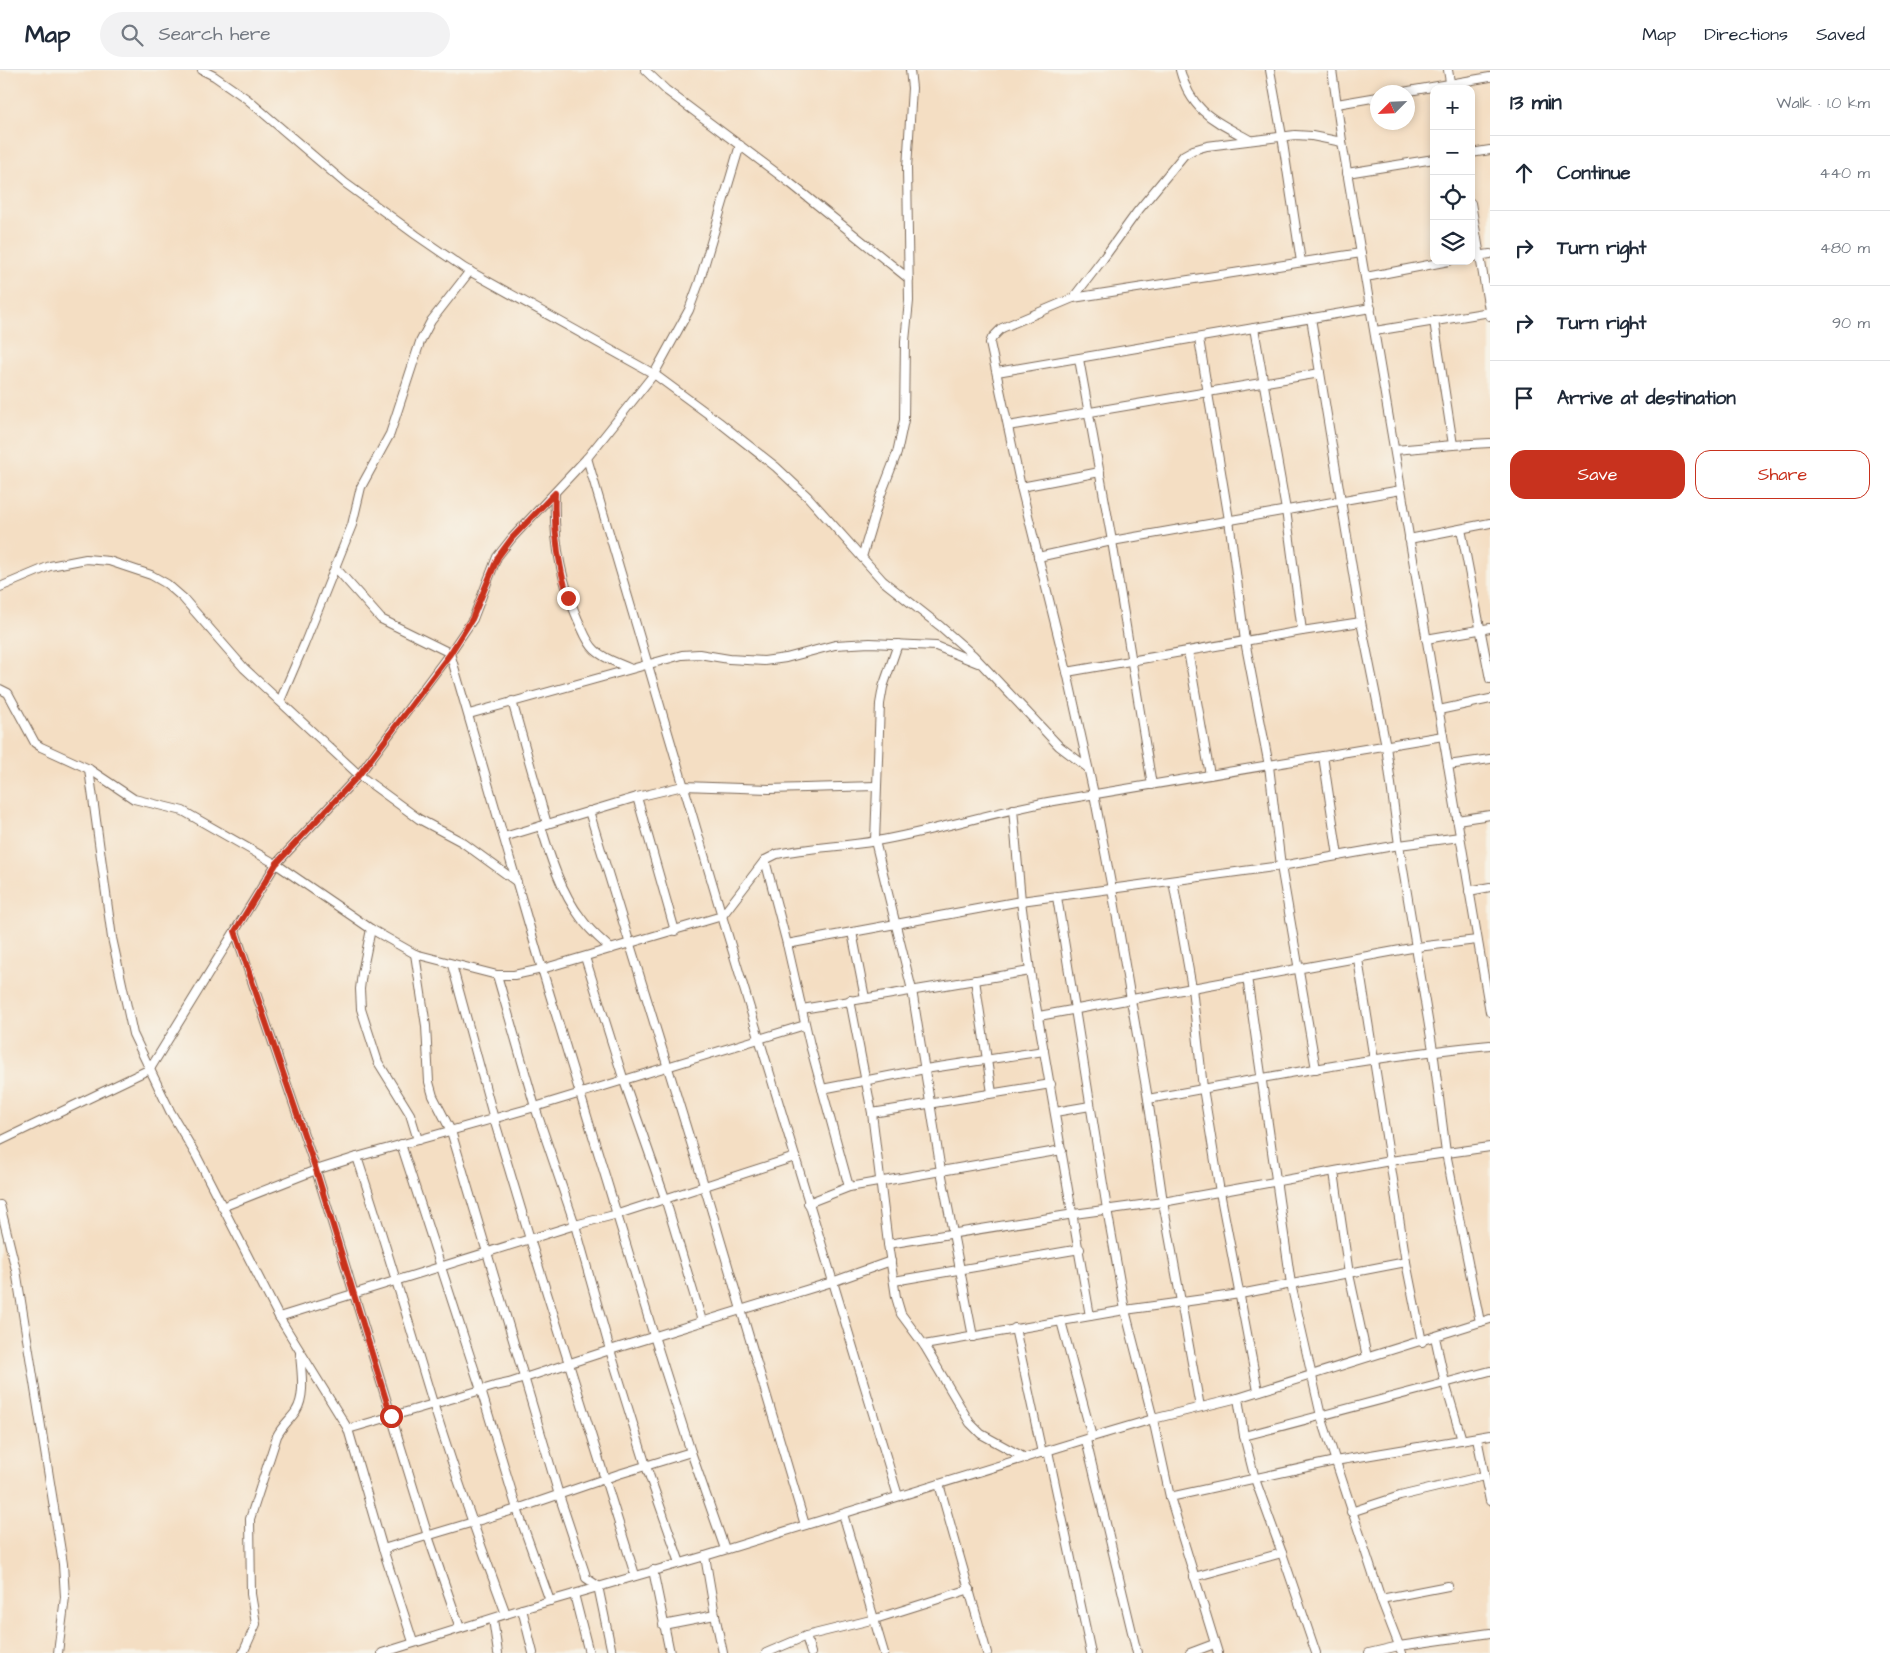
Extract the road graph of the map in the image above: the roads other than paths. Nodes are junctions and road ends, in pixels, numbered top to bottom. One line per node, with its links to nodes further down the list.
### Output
1 (202, 70): 30 (street)
2 (645, 70): 18 (street)
3 (910, 70): 32 (street)
4 (1180, 70): 16 (street)
5 (1270, 70): 15 (street)
6 (1332, 70): 14 (street)
7 (1448, 70): 9 (street)
8 (1490, 77): 10 (street)
9 (1451, 85)
10 (1455, 85)
11 (1430, 89): 12 (street)
12 (1415, 90)
13 (1370, 98): 14 (street)
14 (1337, 104): 17 (street)
15 (1282, 136): 16 (street); 17 (street); 28 (street)
16 (1250, 140): 33 (street)
17 (1342, 142): 22 (street)
18 (740, 145): 32 (street); 44 (street)
19 (1490, 150): 20 (street)
20 (1475, 152)
21 (1430, 160): 22 (street)
22 (1347, 173): 24 (street)
23 (1474, 220): 26 (street)
24 (1361, 252): 28 (street); 31 (street)
25 (1490, 254): 26 (street)
26 (1480, 256): 27 (street); 35 (street)
27 (1475, 257)
28 (1301, 262): 33 (street)
29 (1430, 265): 31 (street)
30 (470, 271): 44 (street); 66 (street)
31 (1366, 277): 34 (street)
32 (909, 279): 64 (street)
33 (1073, 298): 42 (street)
34 (1371, 308): 36 (street); 39 (street)
35 (1490, 314): 37 (street)
36 (1312, 318): 38 (street); 43 (street)
37 (1434, 321): 39 (street); 50 (street)
38 (1254, 328): 40 (street); 45 (street)
39 (1375, 330): 51 (street)
40 (1199, 339): 41 (street); 46 (street)
41 (1079, 359): 42 (street); 47 (street)
42 (997, 372): 48 (street)
43 (1320, 373): 45 (street); 57 (street)
44 (654, 374): 52 (street); 64 (street)
45 (1263, 383): 46 (street); 58 (street)
46 (1208, 392): 47 (street); 59 (street)
47 (1090, 411): 48 (street); 53 (street)
48 (1008, 426): 54 (street)
49 (1490, 443): 50 (street)
50 (1453, 444): 51 (street)
51 (1395, 450): 55 (street)
52 (587, 458): 56 (street); 78 (street)
53 (1100, 472): 54 (street); 63 (street)
54 (1021, 487): 65 (street)
55 (1401, 490): 57 (street); 62 (street)
56 (555, 493): 76 (street); 80 (street)
57 (1341, 501): 58 (street); 68 (street)
58 (1286, 510): 59 (street); 71 (street)
59 (1229, 520): 63 (street); 73 (street)
60 (1490, 524): 61 (street)
61 (1461, 529): 62 (street); 70 (street)
62 (1409, 539): 72 (street)
63 (1112, 541): 65 (street); 77 (street)
64 (862, 557): 79 (street)
65 (1038, 557): 81 (street)
66 (336, 567): 76 (street); 85 (street)
67 (0, 588): 85 (street)
68 (1361, 622): 71 (street); 90 (street)
69 (1490, 628): 70 (street)
70 (1481, 629): 72 (street); 82 (street)
71 (1302, 631): 73 (street)
72 (1426, 639): 87 (street)
73 (1245, 641): 75 (street); 94 (street)
74 (898, 644): 78 (street); 79 (street); 101 (street)
75 (1188, 651): 77 (street); 98 (street)
76 (450, 654): 88 (street); 97 (street)
77 (1131, 661): 81 (street); 99 (street)
78 (647, 663): 80 (street); 100 (street)
79 (982, 665): 95 (street)
80 (629, 668): 86 (street)
81 (1067, 672): 95 (street)
82 (1490, 679)
83 (0, 689): 96 (street)
84 (1490, 699): 87 (street)
85 (280, 701): 97 (street)
86 (512, 701): 88 (street); 108 (street)
87 (1439, 710): 89 (street)
88 (469, 714): 109 (street)
89 (1443, 736): 90 (street); 93 (street)
90 (1386, 746): 91 (street); 112 (street)
91 (1323, 756): 94 (street); 113 (street)
92 (1490, 759): 93 (street)
93 (1448, 765): 107 (street)
94 (1269, 766): 98 (street); 116 (street)
95 (1088, 768): 102 (street)
96 (90, 769): 115 (street); 165 (street)
97 (359, 775): 115 (street); 118 (street)
98 (1210, 775): 99 (street)
99 (1152, 785): 102 (street)
100 (683, 786): 101 (street); 103 (street); 124 (street)
101 (876, 786): 111 (street)
102 (1094, 794): 104 (street); 120 (street)
103 (637, 797): 105 (street); 128 (street)
104 (1013, 808): 111 (street); 123 (street)
105 (589, 812): 108 (street); 131 (street)
106 (1490, 815): 107 (street)
107 (1457, 820): 110 (street)
108 (544, 825): 109 (street); 134 (street)
109 (504, 837): 118 (street)
110 (1460, 837): 112 (street); 121 (street)
111 (875, 842): 114 (street); 125 (street)
112 (1399, 844): 113 (street); 133 (street)
113 (1338, 856): 116 (street)
114 (765, 860): 124 (street); 132 (street)
115 (276, 864): 126 (street); 127 (street)
116 (1281, 866): 117 (street); 139 (street)
117 (1173, 881): 120 (street); 145 (street)
118 (517, 882): 140 (street)
119 (1490, 887): 121 (street)
120 (1112, 889): 122 (street); 149 (street)
121 (1469, 891): 130 (street)
122 (1057, 897): 123 (street); 152 (street)
123 (1021, 901): 125 (street); 141 (street)
124 (722, 916): 128 (street); 156 (street)
125 (895, 924): 129 (street); 146 (street)
126 (371, 929): 135 (street); 182 (street)
127 (235, 931): 165 (street); 191 (street)
128 (675, 931): 131 (street)
129 (852, 932): 132 (street); 148 (street)
130 (1477, 940): 133 (street); 147 (street)
131 (629, 943): 134 (street); 162 (street)
132 (787, 944): 151 (street)
133 (1417, 947): 137 (street); 159 (street)
134 (610, 949): 136 (street)
135 (414, 954): 138 (street); 181 (street)
136 (585, 956): 140 (street); 167 (street)
137 (1358, 958): 139 (street); 161 (street)
138 (452, 965): 142 (street); 180 (street)
139 (1299, 969): 143 (street); 164 (street)
140 (542, 970): 142 (street); 173 (street)
141 (1030, 971): 144 (street); 154 (street)
142 (497, 975): 177 (street)
143 (1247, 978): 145 (street); 166 (street)
144 (975, 980): 146 (street); 160 (street)
145 (1192, 988): 149 (street); 170 (street)
146 (912, 990): 148 (street); 163 (street)
147 (1488, 993): 153 (street)
148 (865, 998): 150 (street)
149 (1130, 998): 152 (street); 174 (street)
150 (850, 1000): 151 (street); 168 (street)
151 (802, 1009): 155 (street)
152 (1074, 1009): 154 (street); 176 (street)
153 (1490, 1012)
154 (1038, 1016): 158 (street)
155 (805, 1025): 156 (street); 171 (street)
156 (760, 1039): 162 (street); 189 (street)
157 (1490, 1045): 159 (street)
158 (1044, 1050): 160 (street); 169 (street)
159 (1433, 1050): 161 (street); 187 (street)
160 (986, 1059): 163 (street); 172 (street)
161 (1374, 1059): 164 (street); 190 (street)
162 (667, 1067): 167 (street); 196 (street)
163 (925, 1069): 168 (street); 175 (street)
164 (1316, 1069): 166 (street)
165 (150, 1070): 183 (street); 203 (street)
166 (1261, 1078): 170 (street); 195 (street)
167 (624, 1080): 173 (street); 199 (street)
168 (866, 1080): 171 (street); 179 (street)
169 (1050, 1084): 172 (street); 178 (street)
170 (1204, 1088): 174 (street); 198 (street)
171 (822, 1089): 197 (street)
172 (992, 1093): 175 (street)
173 (581, 1094): 177 (street); 205 (street)
174 (1148, 1099): 200 (street)
175 (930, 1104): 179 (street); 192 (street)
176 (1090, 1106): 178 (street); 204 (street)
177 (535, 1107): 180 (street); 207 (street)
178 (1055, 1112): 186 (street)
179 (872, 1114): 194 (street)
180 (494, 1119): 181 (street); 209 (street)
181 (451, 1131): 182 (street); 212 (street)
182 (418, 1140): 184 (street)
183 (0, 1141)
184 (401, 1144): 188 (street); 215 (street)
185 (1490, 1147): 187 (street)
186 (1062, 1150): 192 (street); 206 (street)
187 (1446, 1153): 190 (street); 232 (street)
188 (357, 1157): 191 (street); 218 (street)
189 (795, 1157): 196 (street); 201 (street)
190 (1390, 1161): 193 (street); 214 (street)
191 (316, 1170): 203 (street); 222 (street)
192 (941, 1171): 194 (street); 208 (street)
193 (1334, 1172): 195 (street); 217 (street)
194 (881, 1182): 197 (street); 210 (street)
195 (1276, 1182): 198 (street); 221 (street)
196 (704, 1185): 199 (street); 225 (street)
197 (849, 1187): 201 (street)
198 (1220, 1192): 200 (street); 223 (street)
199 (665, 1198): 205 (street); 230 (street)
200 (1163, 1202): 204 (street); 224 (street)
201 (808, 1203): 220 (street)
202 (0, 1205): 306 (street)
203 (222, 1206): 228 (street)
204 (1107, 1210): 206 (street); 226 (street)
205 (618, 1214): 207 (street); 234 (street)
206 (1074, 1214): 208 (street); 211 (street)
207 (574, 1225): 209 (street); 240 (street)
208 (952, 1234): 210 (street); 216 (street)
209 (530, 1239): 212 (street); 242 (street)
210 (888, 1244): 213 (street)
211 (1080, 1250): 216 (street); 227 (street)
212 (486, 1252): 215 (street); 245 (street)
213 (891, 1261): 219 (street); 220 (street)
214 (1406, 1262): 217 (street); 237 (street)
215 (440, 1266): 218 (street); 247 (street)
216 (960, 1270): 219 (street); 235 (street)
217 (1349, 1274): 221 (street); 241 (street)
218 (397, 1280): 222 (street); 250 (street)
219 (894, 1281): 238 (street)
220 (832, 1282): 225 (street); 271 (street)
221 (1291, 1284): 223 (street); 244 (street)
222 (354, 1294): 228 (street); 252 (street)
223 (1240, 1294): 224 (street); 248 (street)
224 (1182, 1302): 226 (street); 251 (street)
225 (740, 1309): 230 (street); 278 (street)
226 (1125, 1310): 227 (street); 254 (street)
227 (1090, 1316): 231 (street)
228 (279, 1318): 239 (street)
229 (1490, 1319): 232 (street)
230 (702, 1321): 234 (street)
231 (1061, 1321): 233 (street); 259 (street)
232 (1480, 1322): 236 (street)
233 (1015, 1328): 235 (street); 262 (street)
234 (654, 1336): 240 (street); 261 (street)
235 (973, 1337): 238 (street)
236 (1435, 1337): 237 (street); 246 (street)
237 (1422, 1342): 241 (street)
238 (924, 1345): 263 (street)
239 (300, 1350): 255 (street); 307 (street)
240 (610, 1350): 242 (street); 265 (street)
241 (1367, 1357): 244 (street)
242 (570, 1362): 245 (street); 268 (street)
243 (1490, 1371): 246 (street)
244 (1312, 1375): 248 (street); 253 (street)
245 (525, 1377): 247 (street); 270 (street)
246 (1445, 1383): 253 (street); 260 (street)
247 (481, 1390): 250 (street); 274 (street)
248 (1258, 1391): 249 (street)
249 (1238, 1398): 251 (street); 257 (street)
250 (434, 1404): 252 (street); 277 (street)
251 (1200, 1407): 254 (street)
252 (391, 1416): 255 (street); 279 (street)
253 (1321, 1416): 257 (street); 264 (street)
254 (1153, 1419): 259 (street); 272 (street)
255 (348, 1429): 280 (street)
256 (1490, 1435): 258 (street)
257 (1244, 1436): 267 (street)
258 (1477, 1438): 260 (street); 266 (street)
259 (1089, 1439): 262 (street); 320 (street)
260 (1462, 1440): 264 (street)
261 (691, 1452): 265 (street); 281 (street)
262 (1045, 1452): 263 (street); 319 (street)
263 (1025, 1458): 269 (street)
264 (1335, 1461): 267 (street); 275 (street)
265 (646, 1466): 268 (street); 284 (street)
266 (1484, 1476): 273 (street); 275 (street)
267 (1255, 1479): 272 (street); 282 (street)
268 (604, 1480): 270 (street); 286 (street)
269 (939, 1484): 271 (street); 290 (street)
270 (559, 1495): 274 (street); 288 (street)
271 (898, 1496): 276 (street)
272 (1170, 1497): 287 (street)
273 (1490, 1501)
274 (518, 1509): 277 (street); 293 (street)
275 (1351, 1512): 292 (street)
276 (843, 1514): 278 (street); 298 (street)
277 (472, 1523): 279 (street); 295 (street)
278 (805, 1525): 281 (street)
279 (428, 1536): 280 (street); 300 (street)
280 (383, 1549): 303 (street)
281 (725, 1549): 283 (street)
282 (1282, 1553): 287 (street); 323 (street)
283 (705, 1556): 284 (street); 296 (street)
284 (680, 1563): 285 (street)
285 (653, 1570): 286 (street); 299 (street)
286 (635, 1576): 288 (street)
287 (1194, 1577): 304 (street)
288 (598, 1586): 291 (street); 312 (street)
289 (1448, 1586): 292 (street)
290 (970, 1589): 298 (street); 318 (street)
291 (574, 1594): 293 (street); 311 (street)
292 (1381, 1599): 305 (street)
293 (550, 1601): 294 (street)
294 (522, 1609): 295 (street); 310 (street)
295 (506, 1614): 297 (street)
296 (714, 1615): 299 (street); 314 (street)
297 (493, 1619): 300 (street); 309 (street)
298 (875, 1619): 302 (street); 317 (street)
299 (663, 1625): 313 (street)
300 (460, 1628): 303 (street)
301 (1490, 1633): 305 (street)
302 (806, 1636): 315 (street); 316 (street)
303 (414, 1642): 308 (street)
304 (1214, 1644): 321 (street); 322 (street)
305 (1401, 1650): 324 (street)
306 (58, 1653)
307 (243, 1653)
308 (382, 1653)
309 (498, 1653)
310 (533, 1653)
311 (589, 1653)
312 (612, 1653)
313 (670, 1653)
314 (723, 1653)
315 (766, 1653)
316 (811, 1653)
317 (884, 1653)
318 (987, 1653)
319 (1091, 1653)
320 (1137, 1653)
321 (1190, 1653)
322 (1218, 1653)
323 (1316, 1653)
324 (1369, 1653)

